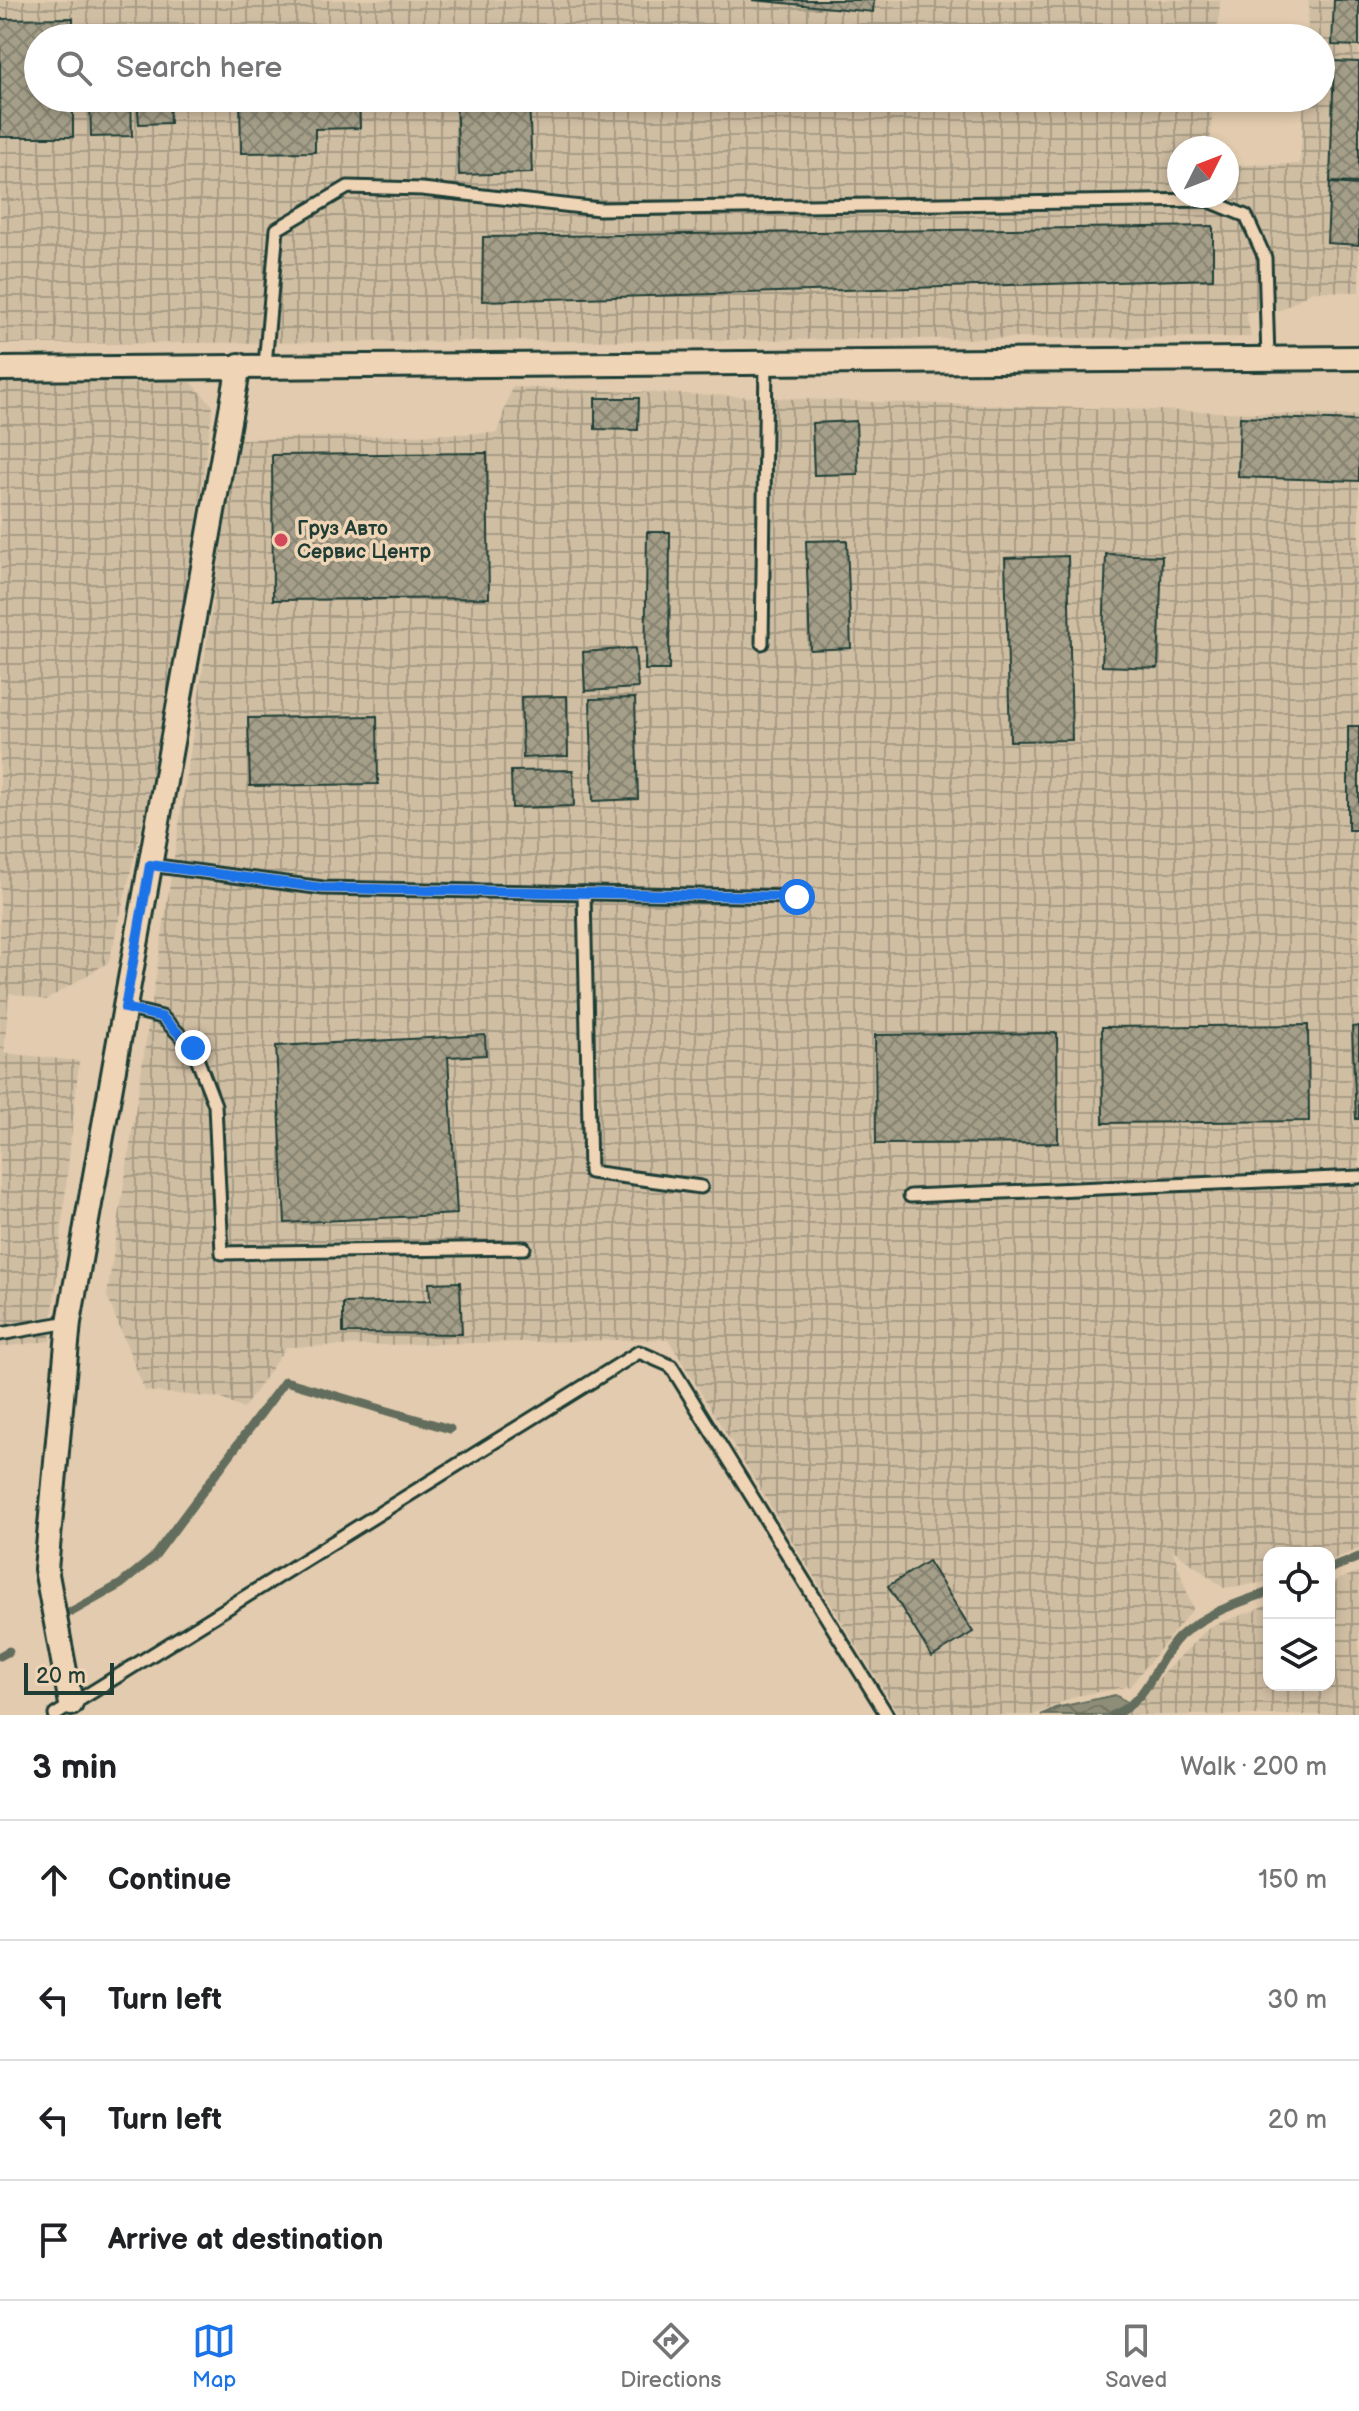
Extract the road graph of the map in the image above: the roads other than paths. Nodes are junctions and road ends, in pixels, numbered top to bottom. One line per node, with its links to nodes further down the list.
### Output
1 (1359, 358): 2 (street)
2 (1268, 359): 3 (street); 5 (lane)
3 (766, 362): 5 (street); 7 (lane)
4 (239, 365): 5 (street); 6 (street); 8 (street)
5 (265, 365)
6 (0, 369)
7 (762, 643)
8 (150, 865): 9 (lane); 11 (street)
9 (584, 893): 10 (lane); 13 (lane)
10 (797, 897)
11 (125, 1008): 15 (lane); 16 (street)
12 (1359, 1177): 14 (lane)
13 (701, 1187)
14 (910, 1196)
15 (524, 1248)
16 (69, 1322): 17 (lane); 18 (street)
17 (0, 1334)
18 (63, 1709): 19 (lane)
19 (887, 1715)

